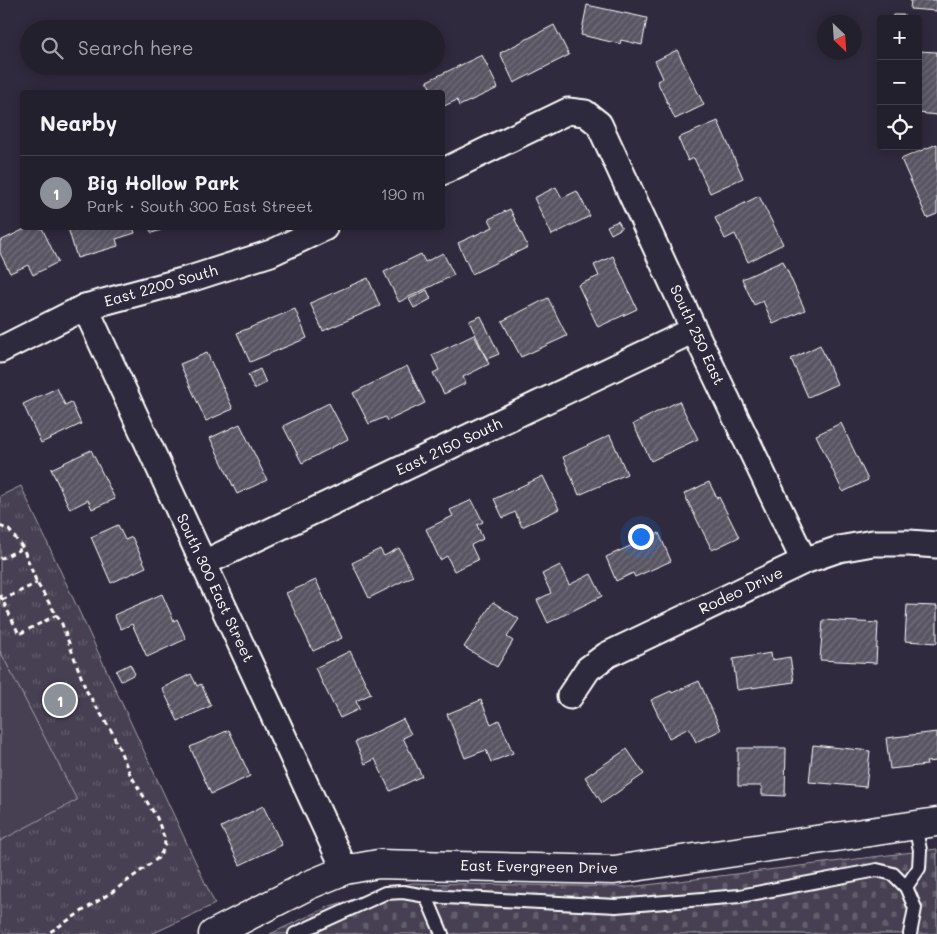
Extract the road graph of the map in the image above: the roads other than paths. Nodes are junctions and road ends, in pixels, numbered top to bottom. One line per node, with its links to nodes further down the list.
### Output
1 (445, 171): 4 (street, South 250 East)
2 (320, 230): 3 (street, East 2200 South)
3 (85, 307): 5 (street, East 2200 South); 8 (street, South 300 East Street)
4 (694, 330): 7 (street, South 250 East); 8 (street, East 2150 South)
5 (0, 350)
6 (937, 545): 7 (street, Rodeo Drive)
7 (804, 561): 9 (street, Rodeo Drive)
8 (204, 564): 11 (street, South 300 East Street)
9 (570, 696)
10 (926, 823): 11 (street, East Evergreen Drive); 12 (lane)
11 (345, 870): 14 (street, East Evergreen Drive)
12 (906, 887): 13 (lane); 17 (lane)
13 (426, 896): 15 (lane); 16 (lane)
14 (213, 934)
15 (296, 934)
16 (442, 934)
17 (910, 934)

